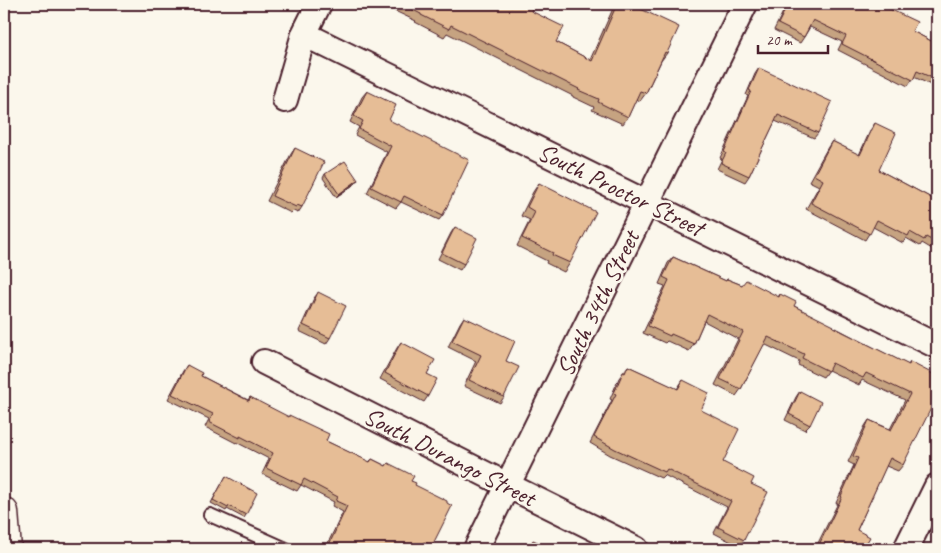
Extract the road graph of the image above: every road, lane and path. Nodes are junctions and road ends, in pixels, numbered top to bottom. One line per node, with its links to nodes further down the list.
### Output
1 (319, 4): 3 (street)
2 (745, 4): 5 (street, South 34th Street)
3 (304, 34): 4 (street); 5 (street, South Proctor Street)
4 (285, 100)
5 (647, 202): 6 (street, South Proctor Street); 8 (street, South 34th Street)
6 (937, 346)
7 (264, 362): 8 (street, South Durango Street)
8 (507, 485): 14 (street, South 34th Street); 15 (street, South Durango Street)
9 (937, 486): 16 (street)
10 (4, 512): 12 (street)
11 (210, 515): 13 (lane)
12 (7, 549)
13 (286, 549)
14 (476, 549)
15 (636, 549)
16 (906, 549)

